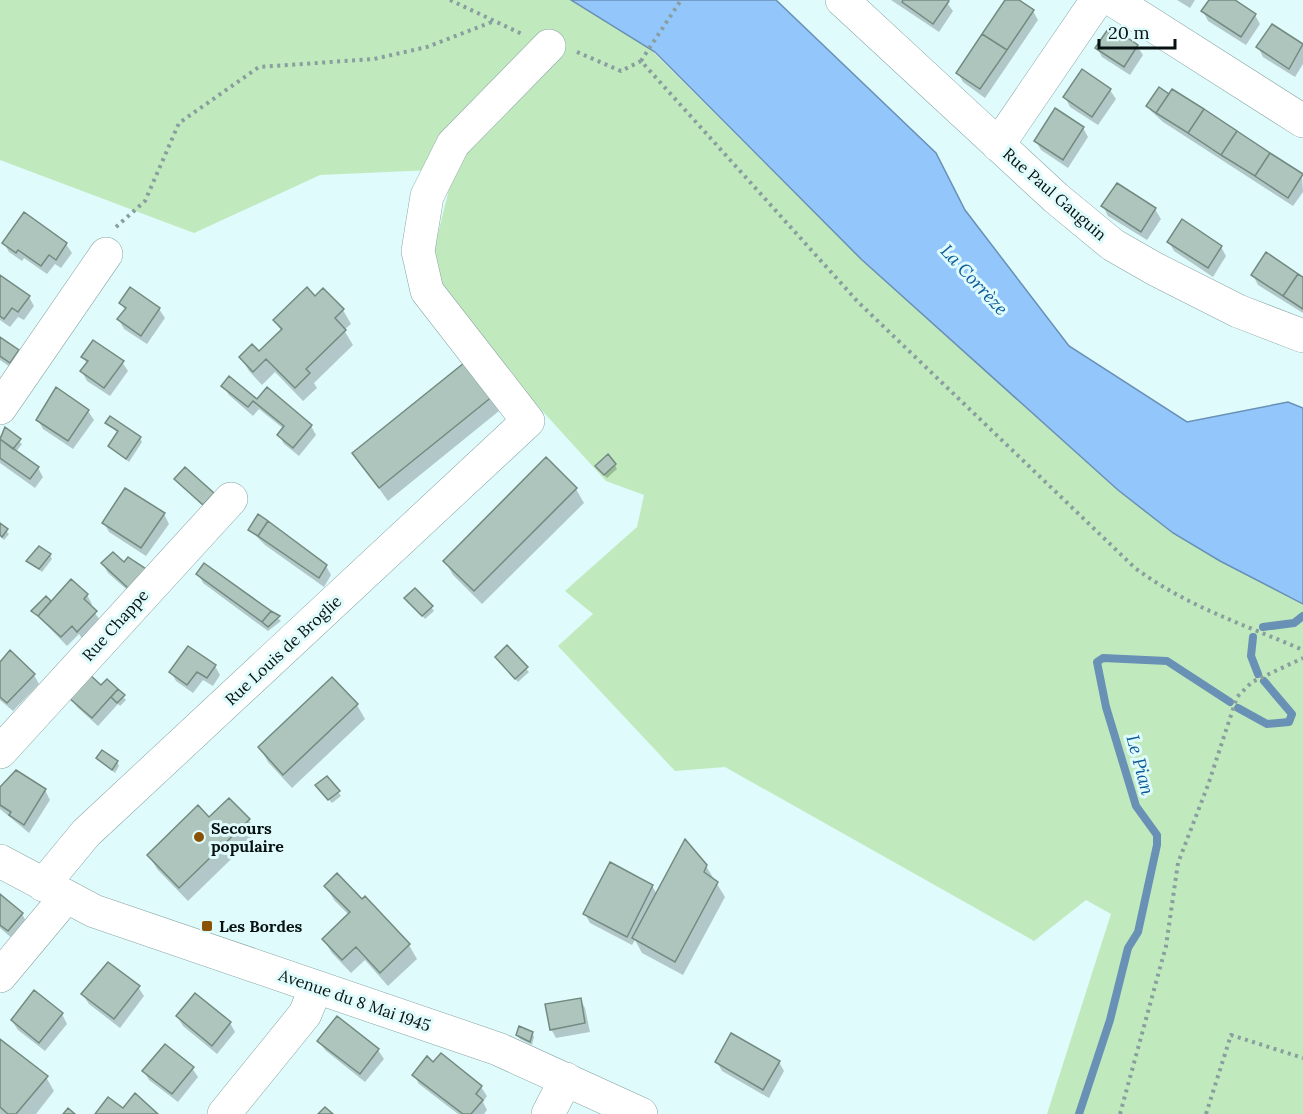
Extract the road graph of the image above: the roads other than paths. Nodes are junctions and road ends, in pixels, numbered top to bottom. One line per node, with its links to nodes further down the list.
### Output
1 (842, 0): 6 (street, Rue Paul Gauguin)
2 (1097, 0): 6 (street)
3 (1113, 0): 5 (street)
4 (549, 46): 13 (street, Rue Louis de Broglie)
5 (1303, 121)
6 (998, 145): 8 (street, Rue Paul Gauguin)
7 (106, 254): 9 (street)
8 (1303, 336)
9 (0, 408)
10 (231, 499): 11 (street, Rue Chappe)
11 (0, 752)
12 (0, 861): 13 (street, Avenue du 8 Mai 1945)
13 (54, 891): 14 (street, Rue Louis de Broglie); 15 (street, Avenue du 8 Mai 1945)
14 (0, 976)
15 (316, 987): 16 (street, Avenue du 8 Mai 1945); 17 (street)
16 (566, 1079): 18 (street); 19 (street, Avenue du 8 Mai 1945)
17 (224, 1114)
18 (548, 1114)
19 (641, 1114)

